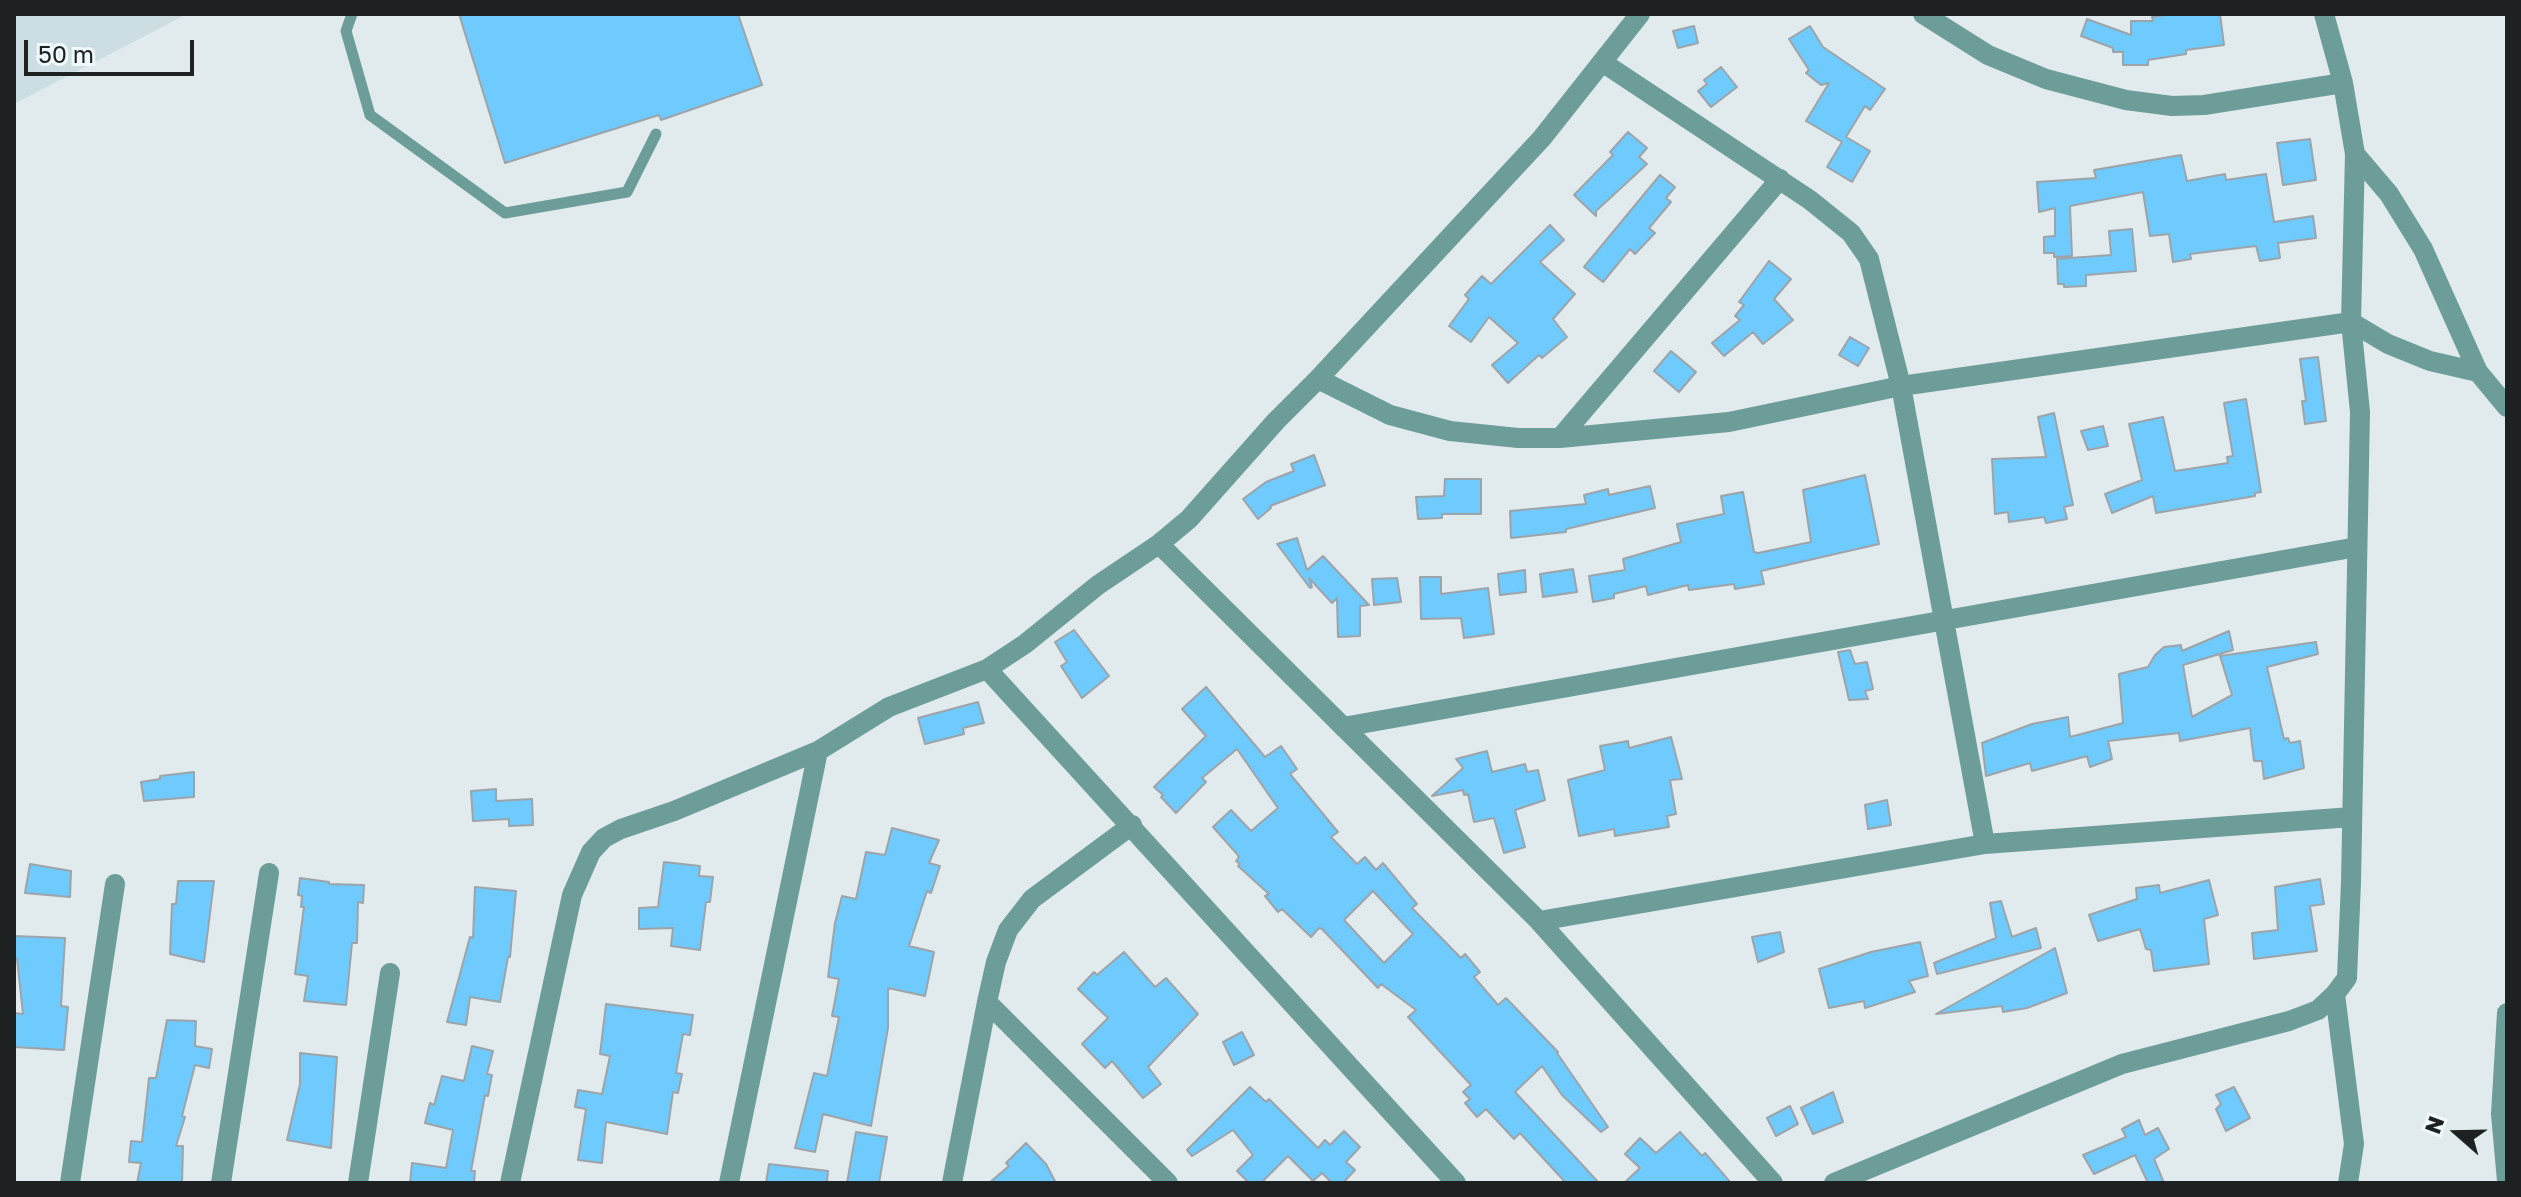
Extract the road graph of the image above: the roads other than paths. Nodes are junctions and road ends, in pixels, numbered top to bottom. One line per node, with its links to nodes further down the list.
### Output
1 (352, 14): 7 (lane)
2 (1640, 14): 5 (street)
3 (1923, 14): 6 (street)
4 (2324, 14): 6 (street)
5 (1602, 62): 9 (street); 12 (street)
6 (2343, 83): 8 (street)
7 (656, 134)
8 (2355, 154): 10 (street); 11 (street)
9 (1780, 179): 13 (street); 15 (street)
10 (2351, 322): 11 (street); 13 (street); 17 (street)
11 (2478, 372): 14 (street)
12 (1318, 379): 15 (street); 16 (street)
13 (1901, 386): 15 (street); 18 (street)
14 (2507, 407)
15 (1560, 438)
16 (1159, 544): 19 (street); 20 (street)
17 (2357, 547): 18 (street); 22 (street)
18 (1943, 620): 20 (street); 24 (street)
19 (987, 669): 21 (street); 23 (street)
20 (1343, 727): 27 (street)
21 (818, 751): 36 (street); 37 (street)
22 (2352, 817): 24 (street); 29 (street)
23 (1132, 825): 30 (street); 40 (street)
24 (1985, 844): 27 (street)
25 (269, 873): 34 (street)
26 (115, 884): 33 (street)
27 (1539, 921): 41 (street)
28 (390, 973): 35 (street)
29 (2335, 994): 42 (street); 43 (street)
30 (987, 1002): 38 (street); 39 (street)
31 (2507, 1013): 32 (street)
32 (2507, 1181)
33 (70, 1183)
34 (221, 1183)
35 (358, 1183)
36 (510, 1183)
37 (729, 1183)
38 (952, 1183)
39 (1168, 1183)
40 (1456, 1183)
41 (1773, 1183)
42 (1834, 1183)
43 (2348, 1183)

